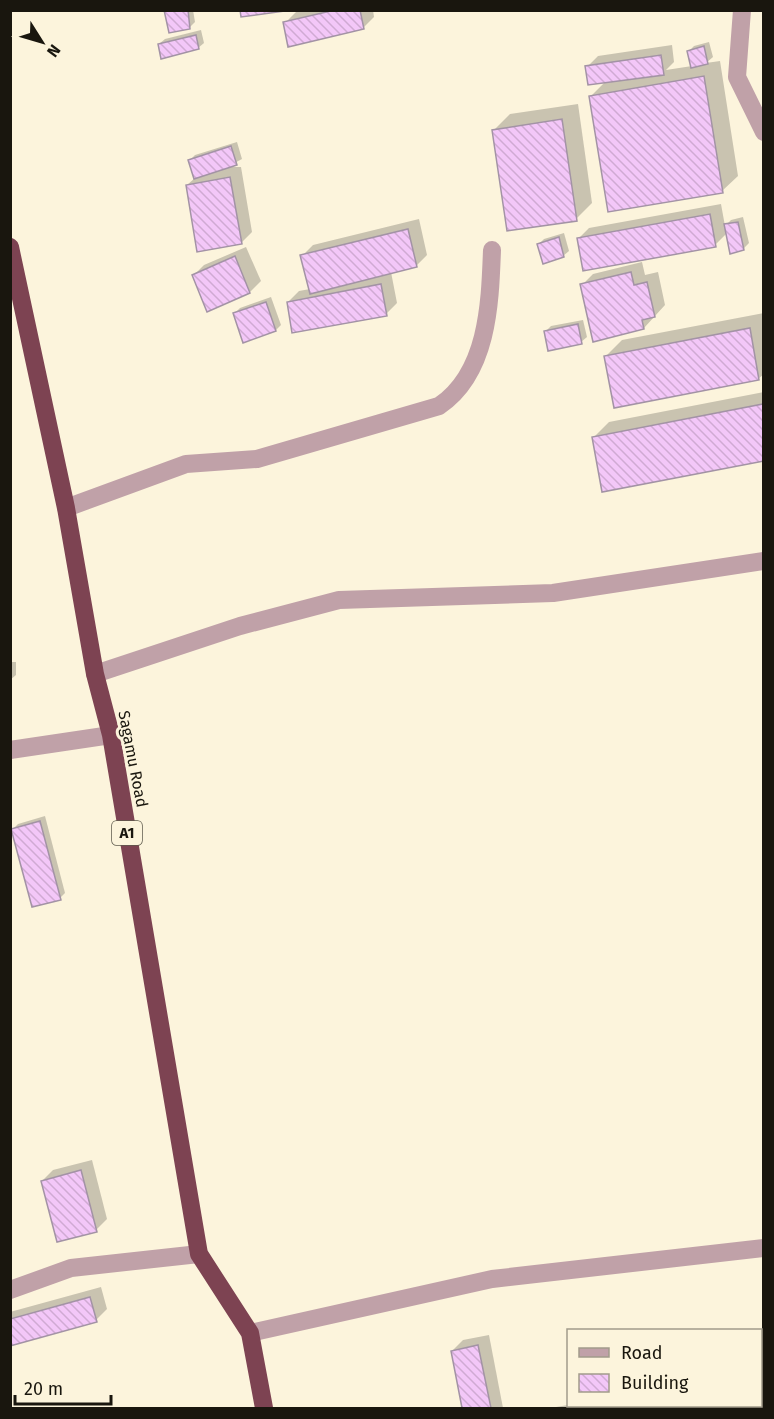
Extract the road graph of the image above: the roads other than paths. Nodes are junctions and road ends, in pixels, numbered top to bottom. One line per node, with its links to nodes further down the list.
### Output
1 (742, 10): 2 (street)
2 (764, 132)
3 (10, 247): 5 (highway, Sagamu Road / A1)
4 (492, 250): 5 (street)
5 (66, 508): 7 (highway, Sagamu Road / A1)
6 (764, 561): 7 (street)
7 (95, 674): 8 (highway, Sagamu Road / A1)
8 (111, 735): 9 (street); 11 (highway, Sagamu Road / A1)
9 (10, 750)
10 (764, 1248): 13 (street)
11 (199, 1254): 12 (street); 13 (highway, Sagamu Road / A1)
12 (10, 1290)
13 (250, 1333): 14 (highway, Sagamu Road / A1)
14 (264, 1408)

